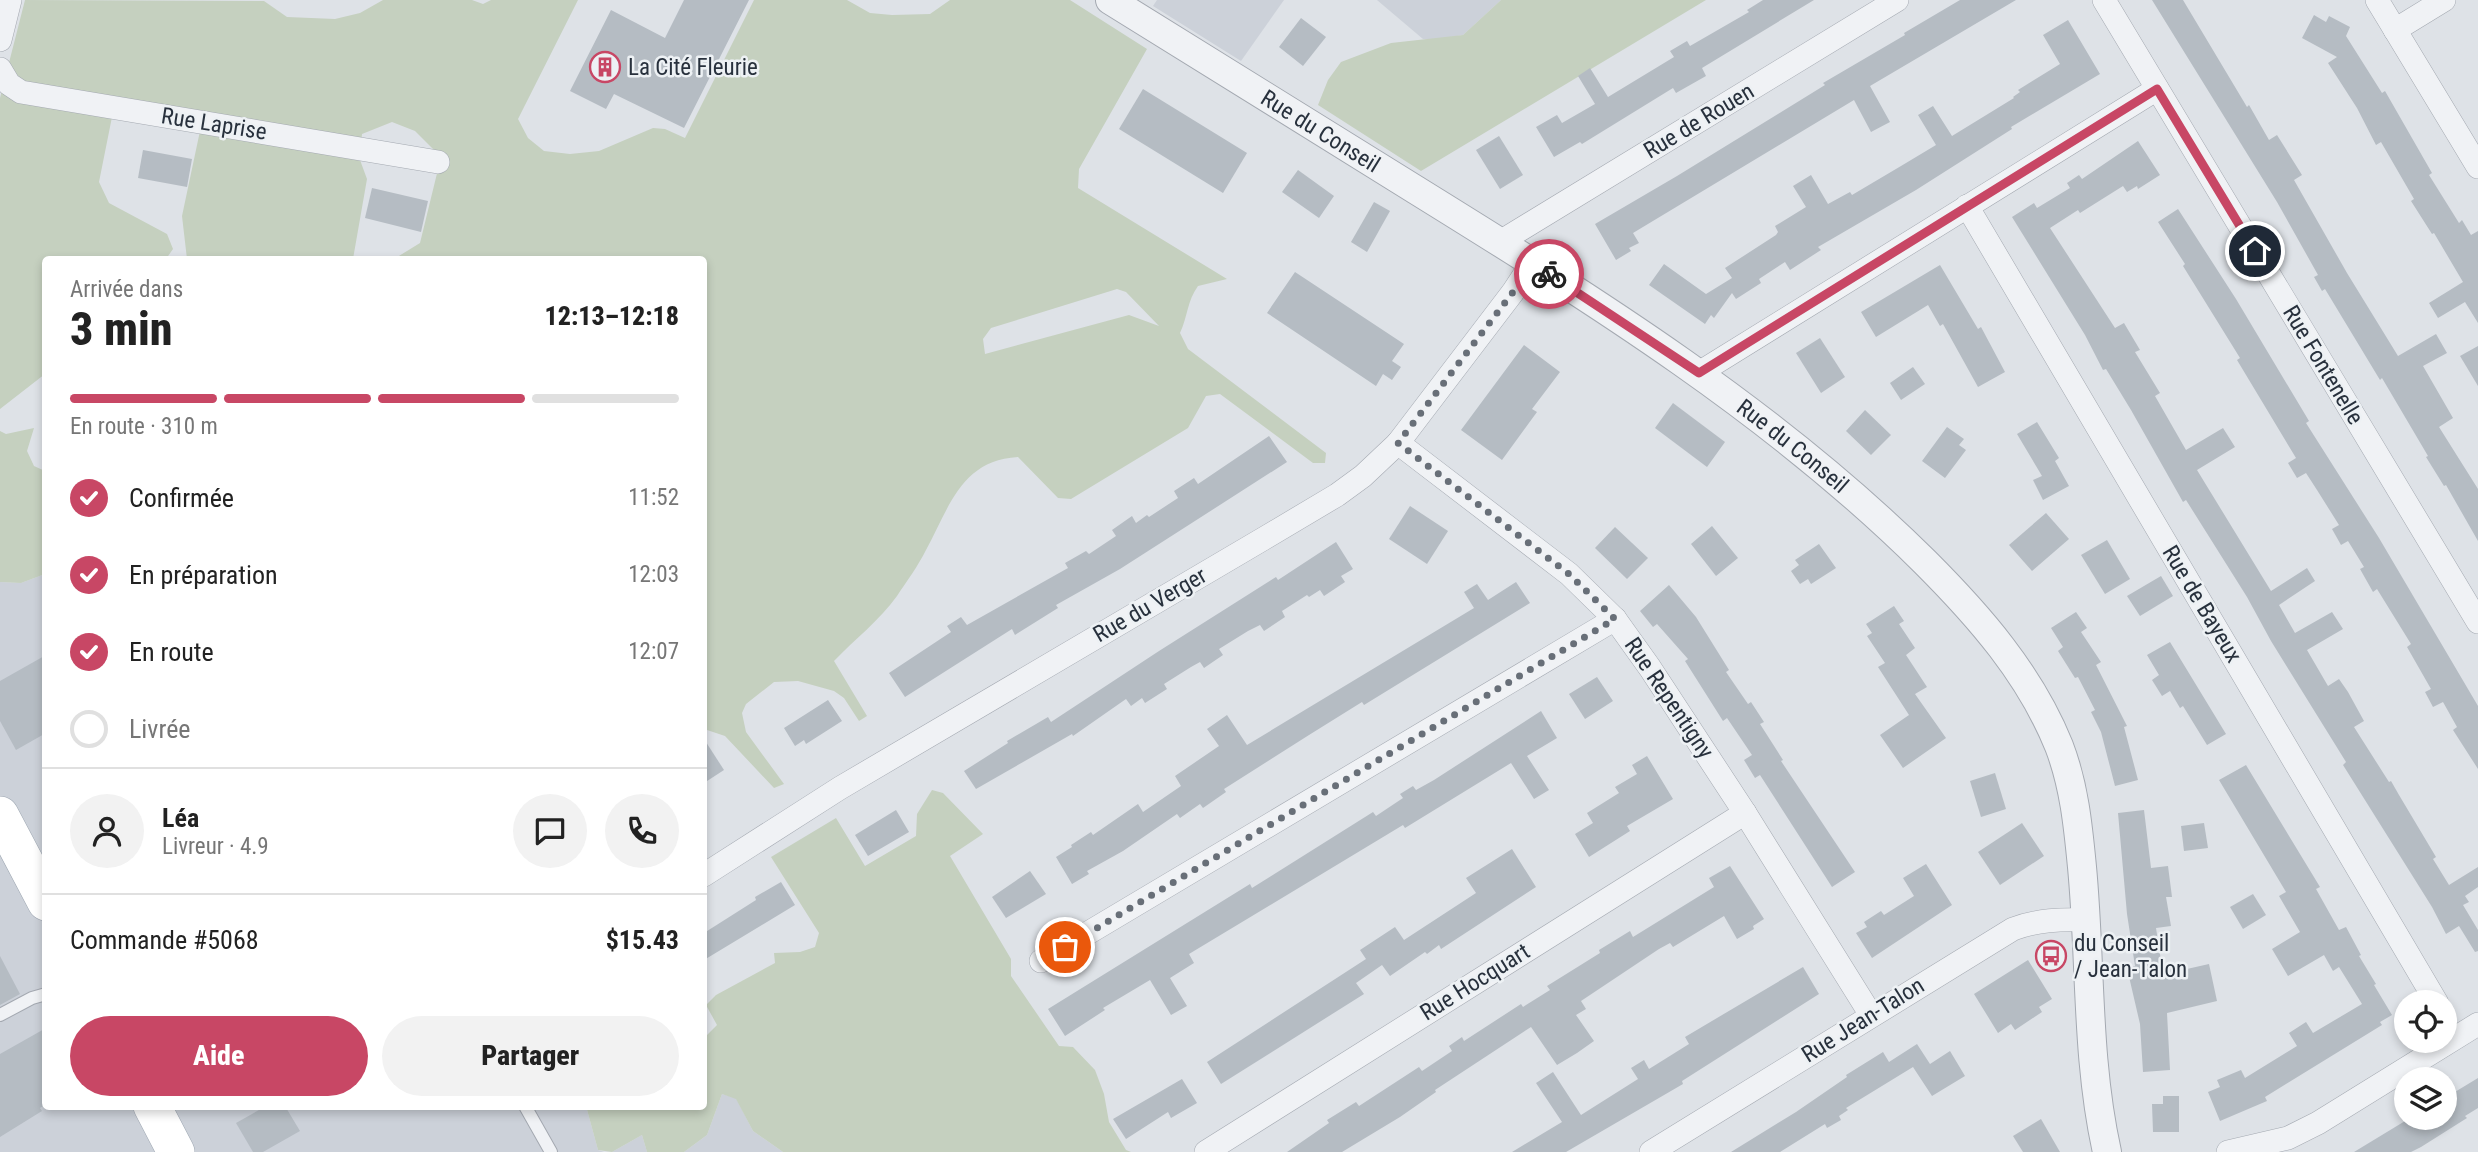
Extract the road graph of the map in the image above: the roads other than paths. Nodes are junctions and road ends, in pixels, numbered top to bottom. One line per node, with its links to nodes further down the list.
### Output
1 (10, 0): 8 (street)
2 (1110, 0): 14 (street, Rue du Conseil)
3 (1897, 0): 14 (street, Rue de Rouen)
4 (2104, 0): 10 (street, Rue Fontenelle)
5 (2377, 0): 7 (street)
6 (2444, 0): 7 (street)
7 (2395, 30): 12 (street)
8 (0, 40)
9 (0, 69): 11 (street, Rue Laprise)
10 (2157, 89): 13 (street); 19 (street, Rue Fontenelle)
11 (438, 162)
12 (2478, 167)
13 (1968, 206): 16 (street); 26 (street, Rue de Bayeux)
14 (1500, 242): 15 (street, Rue du Conseil)
15 (1532, 263): 16 (street, Rue du Conseil); 17 (street, Rue du Verger)
16 (1699, 373): 24 (street, Rue du Conseil)
17 (1398, 443): 18 (street, Rue Repentigny); 22 (street, Rue du Verger)
18 (1615, 619): 20 (street, Rue Repentigny); 25 (street)
19 (2478, 622)
20 (1745, 813): 29 (street, Rue Repentigny); 36 (street, Rue Hocquart)
21 (0, 815): 23 (main road)
22 (707, 873)
23 (42, 894)
24 (2086, 920): 29 (street, Rue Jean-Talon); 38 (street, Rue du Conseil)
25 (1041, 961)
26 (2429, 990)
27 (42, 995): 28 (lane)
28 (0, 1015)
29 (1871, 1015): 37 (street, Rue Jean-Talon)
30 (2478, 1024): 31 (street)
31 (2458, 1037): 39 (street)
32 (154, 1110): 34 (main road)
33 (527, 1110): 35 (lane)
34 (176, 1152)
35 (551, 1152)
36 (1206, 1152)
37 (1651, 1152)
38 (2107, 1152)
39 (2228, 1152)

